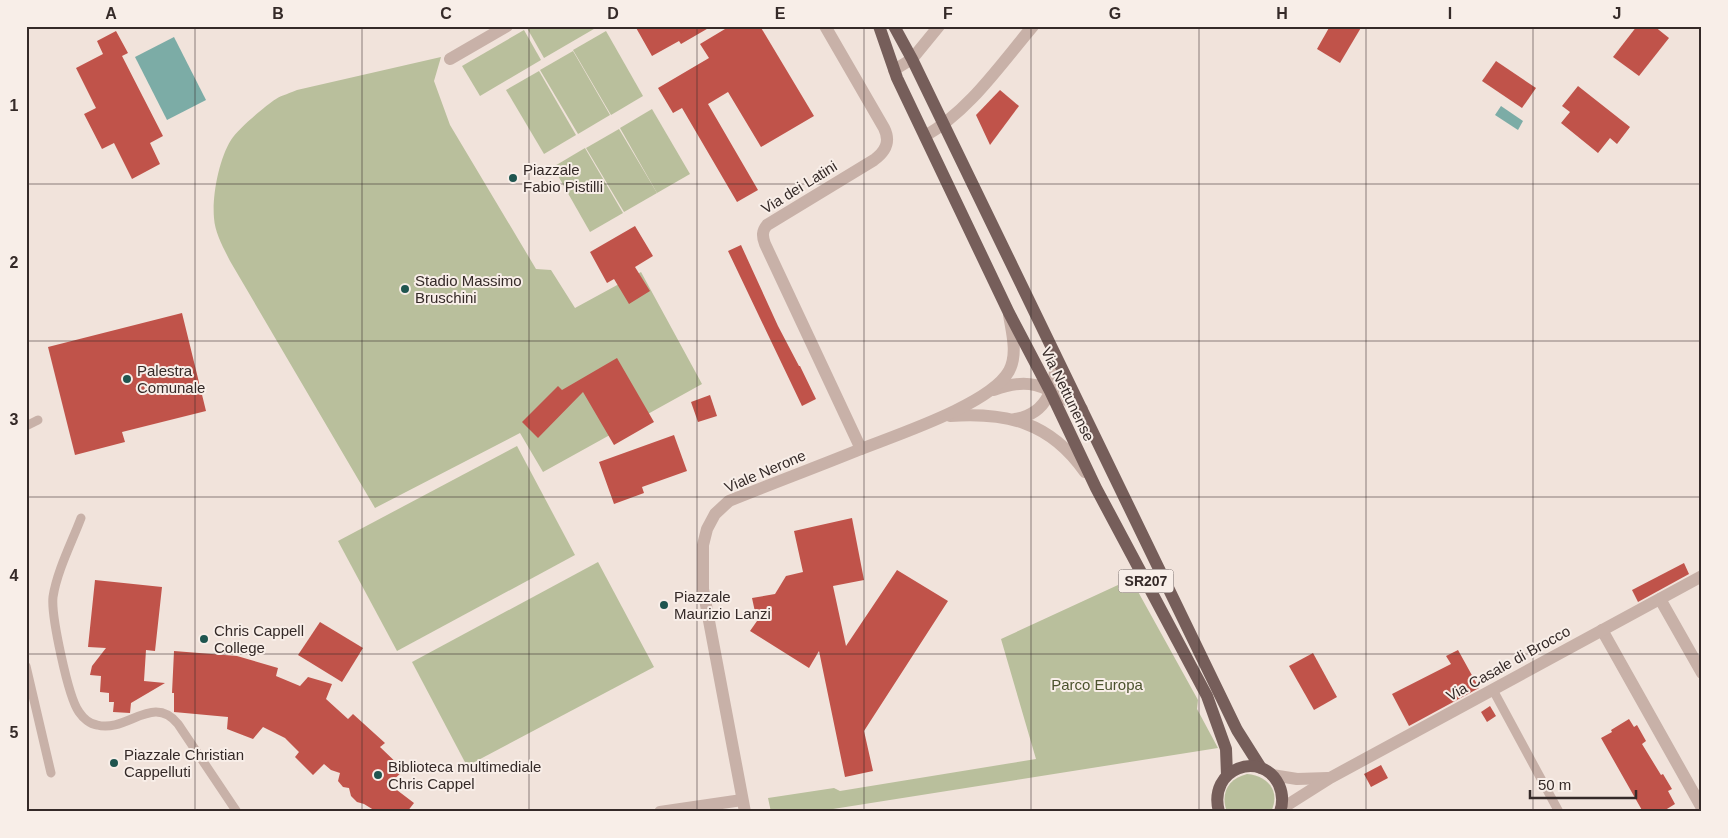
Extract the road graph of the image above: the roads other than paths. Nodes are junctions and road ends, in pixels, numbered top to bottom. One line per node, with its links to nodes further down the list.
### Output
1 (507, 26): 7 (street)
2 (825, 26): 21 (street, Via dei Latini)
3 (879, 26): 9 (main road, Via Nettunense / SR207)
4 (894, 26): 8 (main road, Via Nettunense / SR207)
5 (939, 26): 8 (street)
6 (1033, 26): 10 (street)
7 (450, 59)
8 (912, 59): 9 (street); 10 (main road, Via Nettunense / SR207)
9 (894, 70): 11 (main road, Via Nettunense / SR207)
10 (943, 125): 11 (street); 13 (main road, Via Nettunense / SR207)
11 (925, 136): 12 (main road, Via Nettunense / SR207)
12 (1009, 313): 14 (main road, Via Nettunense / SR207); 15 (street, Viale Nerone)
13 (1055, 355): 14 (street); 16 (main road, Via Nettunense / SR207)
14 (1050, 391): 15 (street, Viale Nerone); 16 (street, Viale Nerone); 18 (street); 22 (main road, Via Nettunense / SR207)
15 (985, 393): 17 (street, Viale Nerone)
16 (1082, 409): 30 (main road, Via Nettunense / SR207)
17 (945, 416): 18 (street, Viale Nerone); 21 (street, Viale Nerone)
18 (1015, 419): 22 (street, Viale Nerone)
19 (38, 420): 20 (lane)
20 (26, 426)
21 (861, 449): 35 (street, Viale Nerone)
22 (1096, 488): 32 (main road, Via Nettunense / SR207)
23 (81, 518): 38 (lane)
24 (1702, 576): 25 (street, Via Casale di Brocco)
25 (1660, 598): 26 (street, Via Casale di Brocco); 28 (street)
26 (1602, 630): 29 (street, Via Casale di Brocco); 36 (street)
27 (26, 666): 31 (lane)
28 (1702, 674)
29 (1493, 690): 34 (street, Via Casale di Brocco); 41 (lane)
30 (1261, 768): 32 (main road); 33 (main road, Via Nettunense / SR207)
31 (52, 773)
32 (1228, 775): 40 (main road)
33 (1272, 775): 34 (street, Via Casale di Brocco); 37 (main road)
34 (1330, 778): 37 (street, Via Casale di Brocco)
35 (744, 806): 39 (street)
36 (1702, 808)
37 (1280, 810)
38 (237, 812)
39 (660, 812)
40 (1219, 812)
41 (1559, 812)

